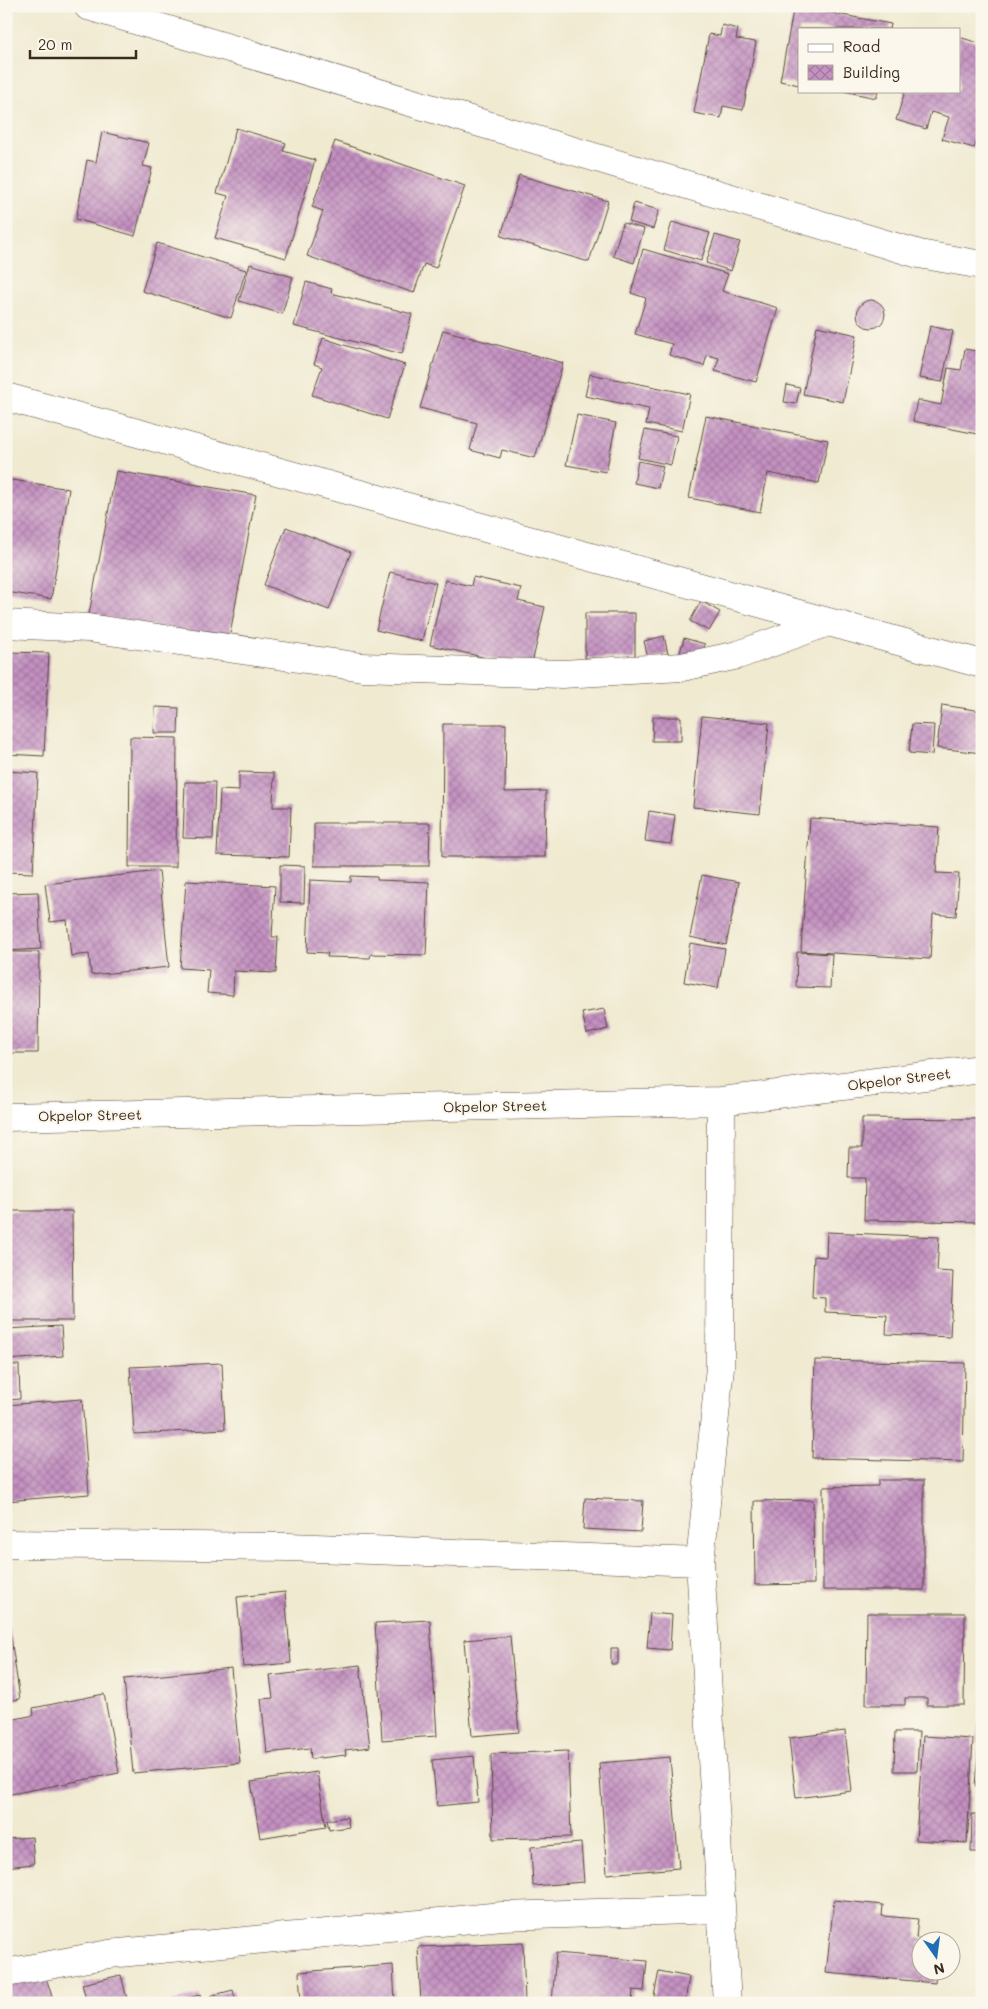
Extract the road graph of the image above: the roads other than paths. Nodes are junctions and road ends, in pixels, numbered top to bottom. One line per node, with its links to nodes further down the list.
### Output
1 (88, 6): 2 (street)
2 (982, 265)
3 (6, 397): 4 (street)
4 (828, 622): 5 (street); 6 (street)
5 (6, 624)
6 (982, 664)
7 (982, 1069): 8 (street, Okpelor Street)
8 (721, 1101): 9 (street, Okpelor Street); 11 (street)
9 (6, 1117)
10 (6, 1544): 11 (street)
11 (700, 1562): 12 (street)
12 (721, 1909): 13 (street); 14 (street)
13 (6, 1973)
14 (727, 2003)

